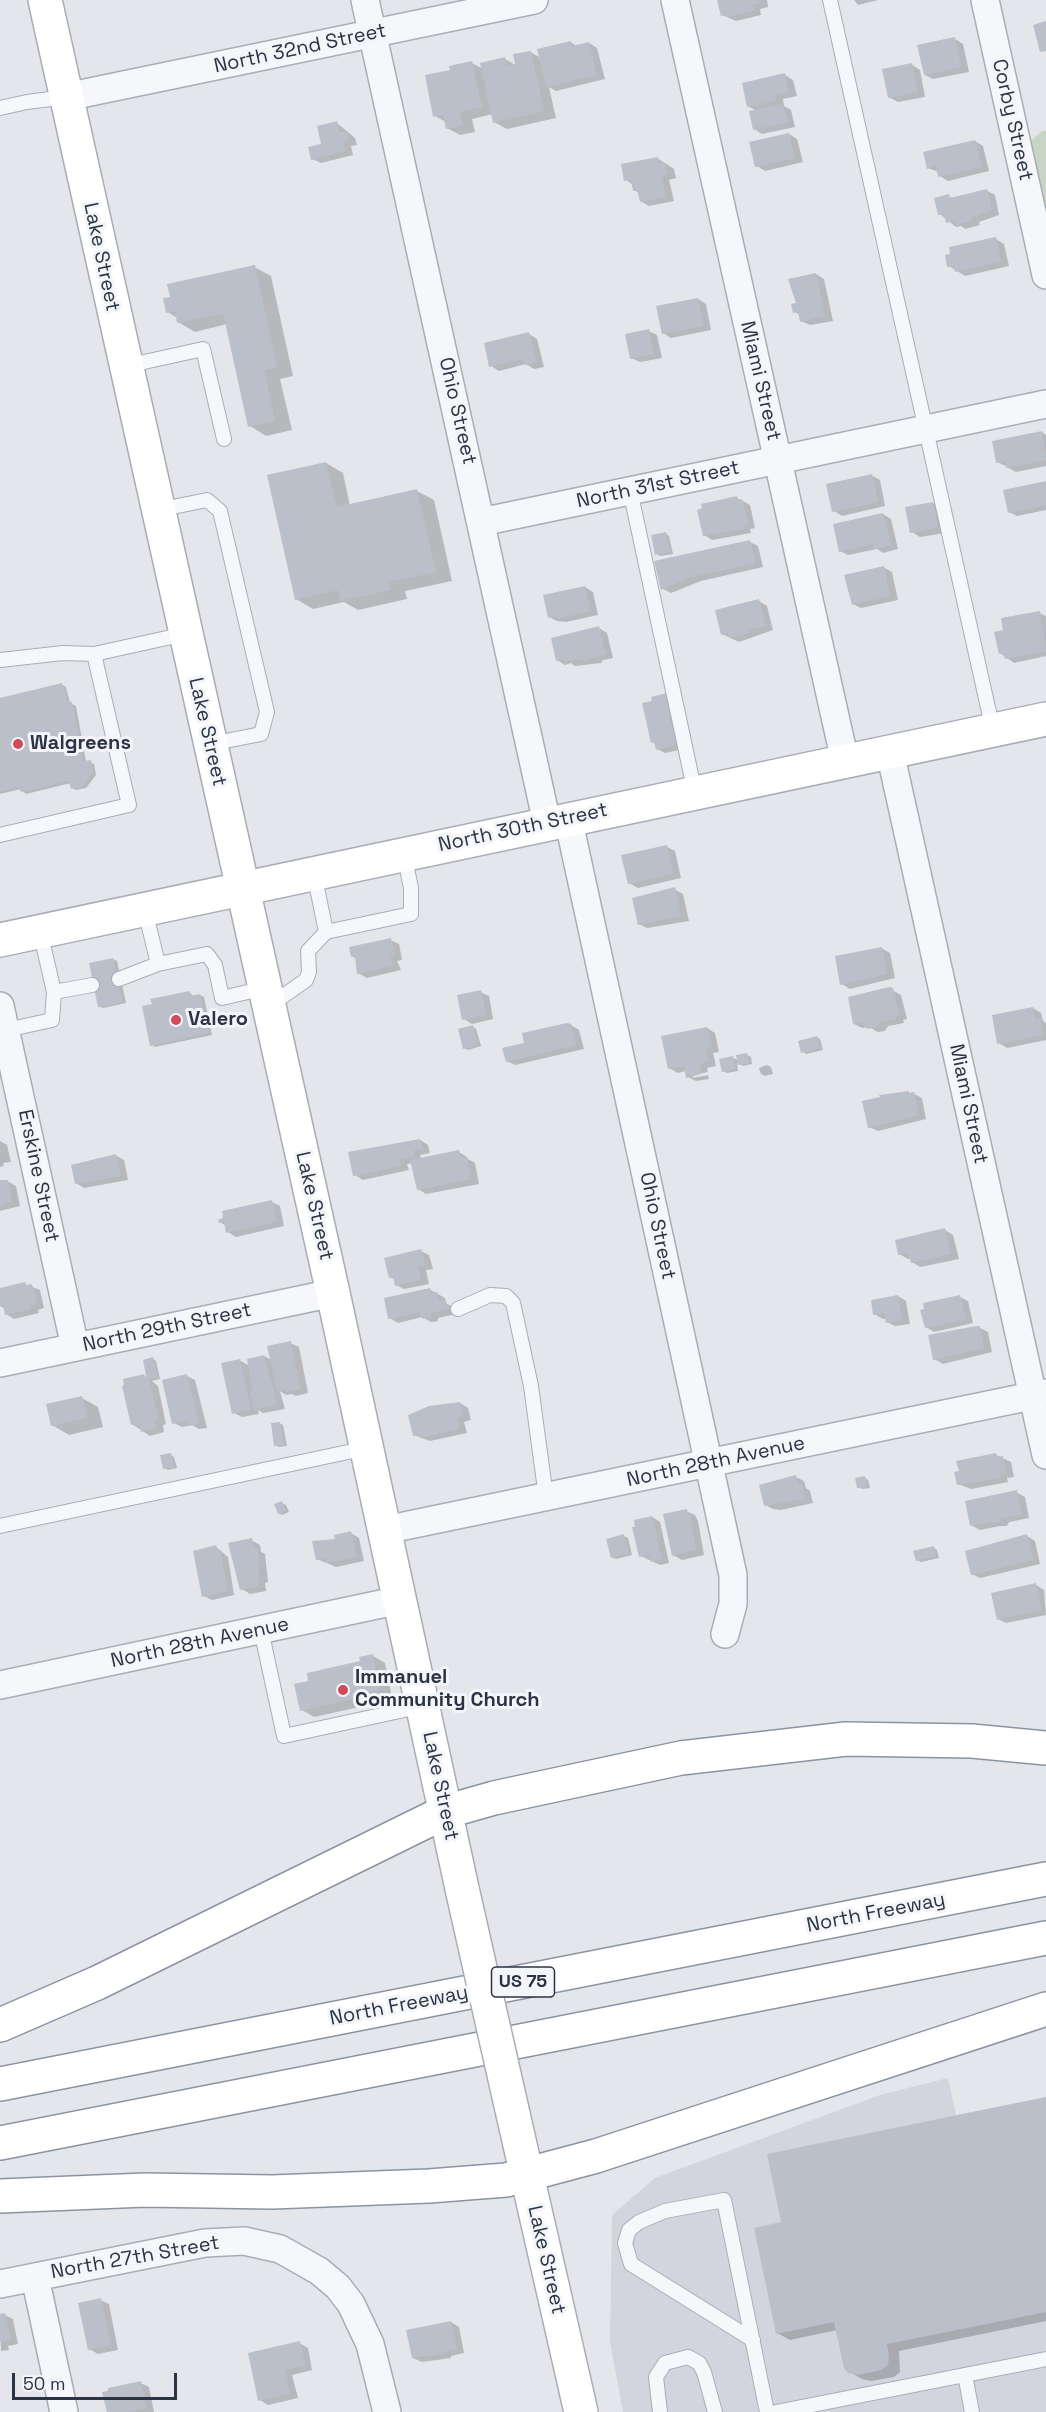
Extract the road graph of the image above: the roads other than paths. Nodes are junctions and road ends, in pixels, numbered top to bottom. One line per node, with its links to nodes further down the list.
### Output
1 (45, 0): 8 (main road, Lake Street)
2 (365, 0): 7 (street, Ohio Street)
3 (534, 0): 7 (street, North 32nd Street)
4 (675, 0): 15 (street, Miami Street)
5 (830, 0): 13 (lane)
6 (985, 0): 10 (street, Corby Street)
7 (373, 34): 8 (street, North 32nd Street); 18 (street, Ohio Street)
8 (66, 97): 9 (lane); 11 (main road, Lake Street)
9 (0, 108)
10 (1046, 274)
11 (126, 366): 14 (lane); 17 (main road, Lake Street)
12 (1046, 404): 13 (street, North 31st Street)
13 (926, 429): 15 (street, North 31st Street); 23 (lane)
14 (224, 439)
15 (778, 460): 16 (street, North 31st Street); 26 (street, Miami Street)
16 (630, 490): 18 (street, North 31st Street); 27 (lane)
17 (158, 510): 19 (main road, Lake Street); 24 (lane)
18 (481, 522): 28 (street, Ohio Street)
19 (185, 634): 20 (lane); 24 (main road, Lake Street)
20 (94, 654): 21 (lane); 29 (lane)
21 (0, 660)
22 (1046, 719): 23 (main road, North 30th Street)
23 (993, 730): 25 (main road, North 30th Street)
24 (210, 744): 32 (main road, Lake Street)
25 (890, 752): 26 (main road, North 30th Street); 47 (street, Miami Street)
26 (845, 761): 27 (main road, North 30th Street)
27 (695, 793): 28 (main road, North 30th Street)
28 (558, 821): 30 (main road, North 30th Street); 50 (street, Ohio Street)
29 (0, 835)
30 (404, 854): 31 (main road, North 30th Street); 35 (lane)
31 (314, 873): 32 (main road, North 30th Street); 35 (lane)
32 (242, 888): 33 (main road, North 30th Street); 41 (main road, Lake Street)
33 (145, 908): 34 (main road, North 30th Street); 37 (lane)
34 (40, 931): 36 (main road, North 30th Street); 40 (lane)
35 (326, 932): 41 (lane)
36 (0, 939)
37 (158, 964): 38 (lane); 41 (lane)
38 (119, 979)
39 (92, 985): 40 (lane)
40 (54, 992): 42 (lane)
41 (267, 997): 43 (main road, Lake Street)
42 (3, 1018): 45 (street, Erskine Street)
43 (333, 1293): 45 (street, North 29th Street); 48 (main road, Lake Street)
44 (458, 1309): 51 (lane)
45 (75, 1347): 46 (street, North 29th Street)
46 (0, 1363)
47 (1039, 1394): 49 (street, Miami Street); 50 (street, North 28th Avenue)
48 (367, 1448): 52 (lane); 53 (main road, Lake Street)
49 (1046, 1455)
50 (710, 1463): 51 (street, North 28th Avenue); 56 (street, Ohio Street)
51 (546, 1497): 53 (street, North 28th Avenue)
52 (0, 1526)
53 (385, 1530): 54 (main road, Lake Street)
54 (400, 1600): 55 (street, North 28th Avenue); 58 (main road, Lake Street)
55 (261, 1630): 57 (street, North 28th Avenue); 58 (lane)
56 (724, 1634)
57 (0, 1685)
58 (423, 1706): 60 (main road, Lake Street)
59 (1046, 1748): 60 (main road)
60 (445, 1812): 64 (main road); 67 (main road, Lake Street, bridge)
61 (1046, 1879): 65 (main road, North Freeway / US 75)
62 (1046, 1938): 66 (main road)
63 (1046, 2010): 67 (main road)
64 (0, 2025)
65 (0, 2084)
66 (0, 2143)
67 (527, 2176): 68 (main road); 76 (main road, Lake Street)
68 (0, 2196)
69 (35, 2277): 70 (street, North 27th Street); 74 (street); 75 (street, North 27th Street)
70 (0, 2284)
71 (753, 2340): 71 (lane); 79 (lane)
72 (1046, 2359): 73 (lane)
73 (965, 2375): 80 (lane); 81 (lane)
74 (64, 2412)
75 (387, 2412)
76 (581, 2412)
77 (660, 2412): 78 (lane)
78 (715, 2412)
79 (767, 2412)
80 (776, 2412)
81 (972, 2412)

